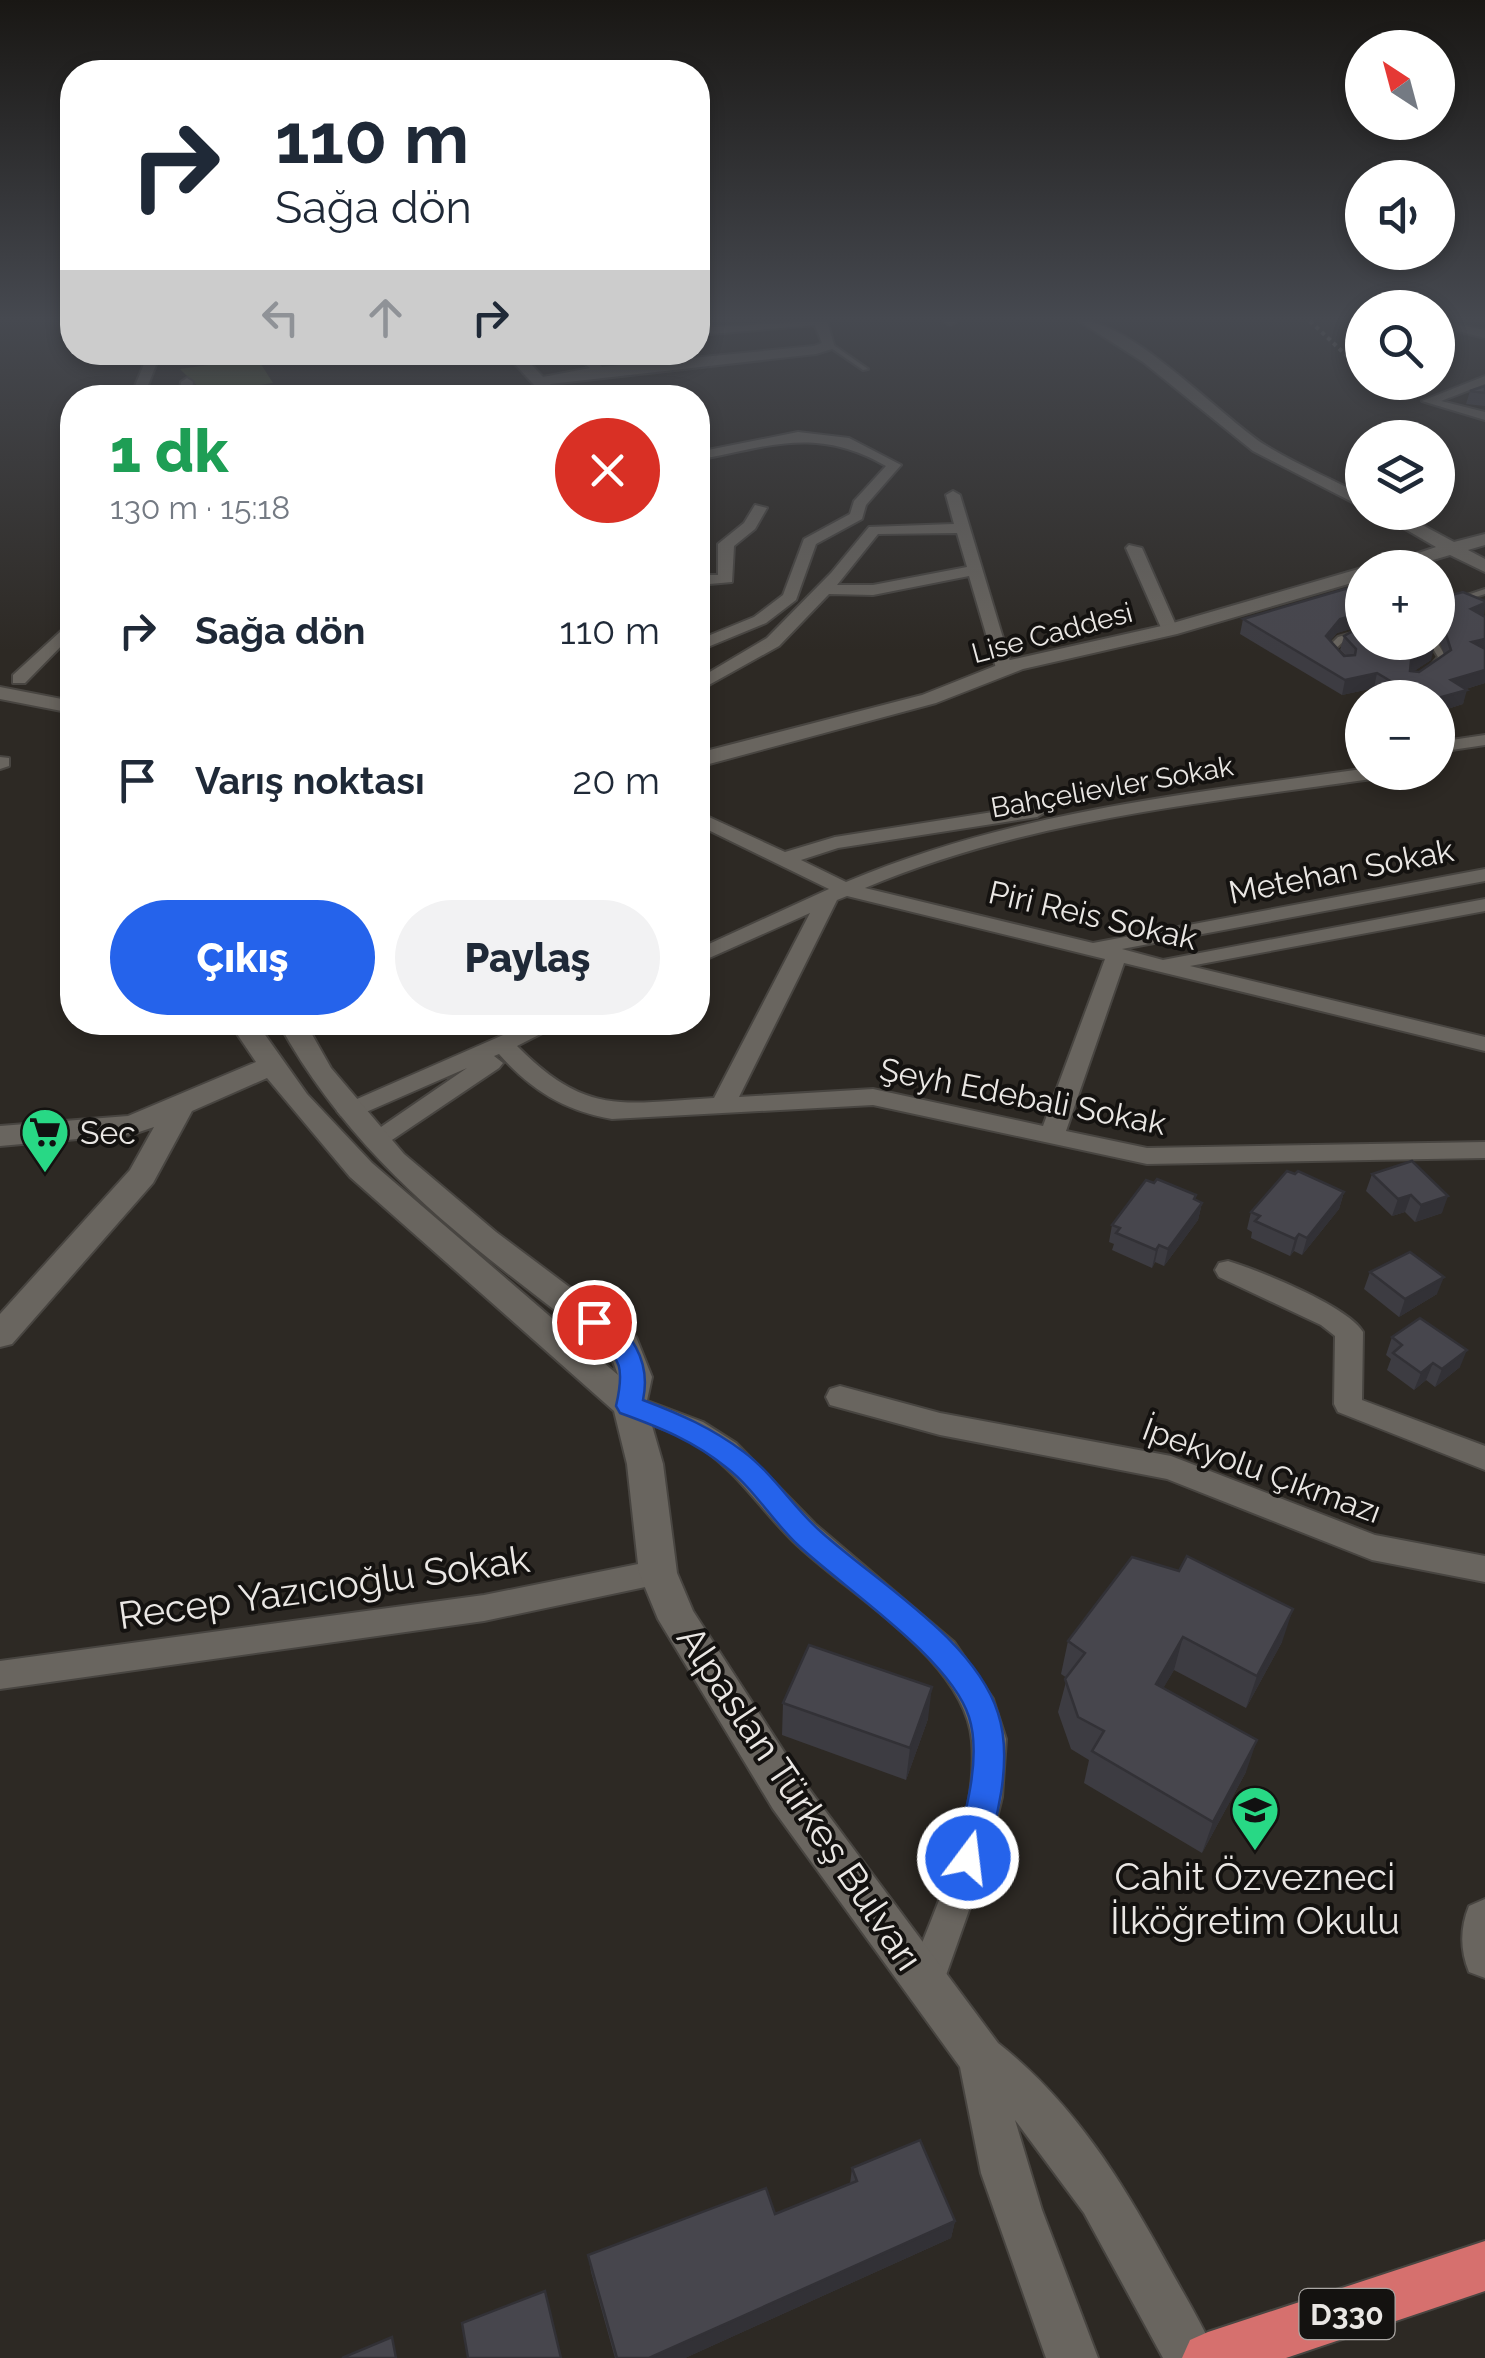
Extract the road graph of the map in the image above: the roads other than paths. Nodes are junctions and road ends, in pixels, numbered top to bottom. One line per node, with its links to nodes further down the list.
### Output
1 (1239, 431): 3 (street)
2 (710, 452): 22 (street)
3 (1345, 493)
4 (952, 495): 6 (street)
5 (760, 508): 15 (street)
6 (963, 528): 13 (street); 16 (street)
7 (1418, 530): 10 (street)
8 (1485, 539): 10 (street)
9 (1134, 548): 19 (street)
10 (1452, 548): 11 (street); 12 (street)
11 (1445, 550)
12 (1485, 566)
13 (977, 570): 16 (street); 25 (street)
14 (1345, 579): 19 (street, Lise Caddesi)
15 (710, 580)
16 (824, 590): 28 (street)
17 (1485, 592): 18 (lane)
18 (1455, 602)
19 (1170, 630): 25 (street, Lise Caddesi)
20 (60, 636): 27 (street)
21 (1345, 638): 24 (lane)
22 (710, 641)
23 (1440, 660): 26 (lane)
24 (1346, 666)
25 (1004, 668): 35 (street, Lise Caddesi)
26 (1422, 676)
27 (10, 677): 29 (street)
28 (710, 679)
29 (60, 685)
30 (0, 693): 31 (street)
31 (60, 705)
32 (1485, 740): 33 (street)
33 (1455, 744)
34 (1485, 756): 36 (street)
35 (710, 757)
36 (1455, 761)
37 (1345, 762): 40 (street)
38 (1345, 778): 42 (street, Bahçelievler Sokak)
39 (710, 824): 40 (street, Piri Reis Sokak)
40 (784, 859): 42 (street, Piri Reis Sokak)
41 (1485, 875): 44 (street, Metehan Sokak)
42 (837, 894): 44 (street, Piri Reis Sokak); 45 (street, Bahçelievler Sokak); 56 (street)
43 (1485, 904): 47 (street)
44 (1091, 948): 46 (street, Piri Reis Sokak)
45 (710, 952)
46 (1117, 954): 47 (street, Piri Reis Sokak); 59 (street)
47 (1162, 964): 52 (street, Piri Reis Sokak)
48 (251, 1035): 54 (street)
49 (298, 1035): 57 (street, Alpaslan Türkeş Bulvarı)
50 (525, 1035): 57 (street)
51 (534, 1035): 53 (street)
52 (1478, 1040)
53 (509, 1051): 56 (street, Şeyh Edebali Sokak); 60 (street)
54 (272, 1066): 55 (street); 65 (street)
55 (180, 1106): 58 (street); 63 (street)
56 (722, 1106): 59 (street, Şeyh Edebali Sokak)
57 (349, 1111): 60 (street, Alpaslan Türkeş Bulvarı)
58 (0, 1136)
59 (1051, 1138): 61 (street, Şeyh Edebali Sokak)
60 (374, 1140): 65 (street, Alpaslan Türkeş Bulvarı)
61 (1485, 1150)
62 (1228, 1270): 66 (street)
63 (0, 1336)
64 (840, 1397): 67 (street, İpekyolu Çıkmazı)
65 (629, 1406): 68 (street, Alpaslan Türkeş Bulvarı); 72 (street)
66 (1485, 1458)
67 (1485, 1568)
68 (658, 1573): 69 (street, Recep Yazıcıoğlu Sokak); 72 (street, Alpaslan Türkeş Bulvarı)
69 (0, 1675)
70 (1485, 1921): 71 (street)
71 (1485, 1956)
72 (926, 1982): 73 (street, Alpaslan Türkeş Bulvarı)
73 (982, 2058): 75 (street); 76 (street, Alpaslan Türkeş Bulvarı)
74 (1485, 2266): 77 (highway, D330)
75 (1072, 2358)
76 (1191, 2358)
77 (1208, 2358)

